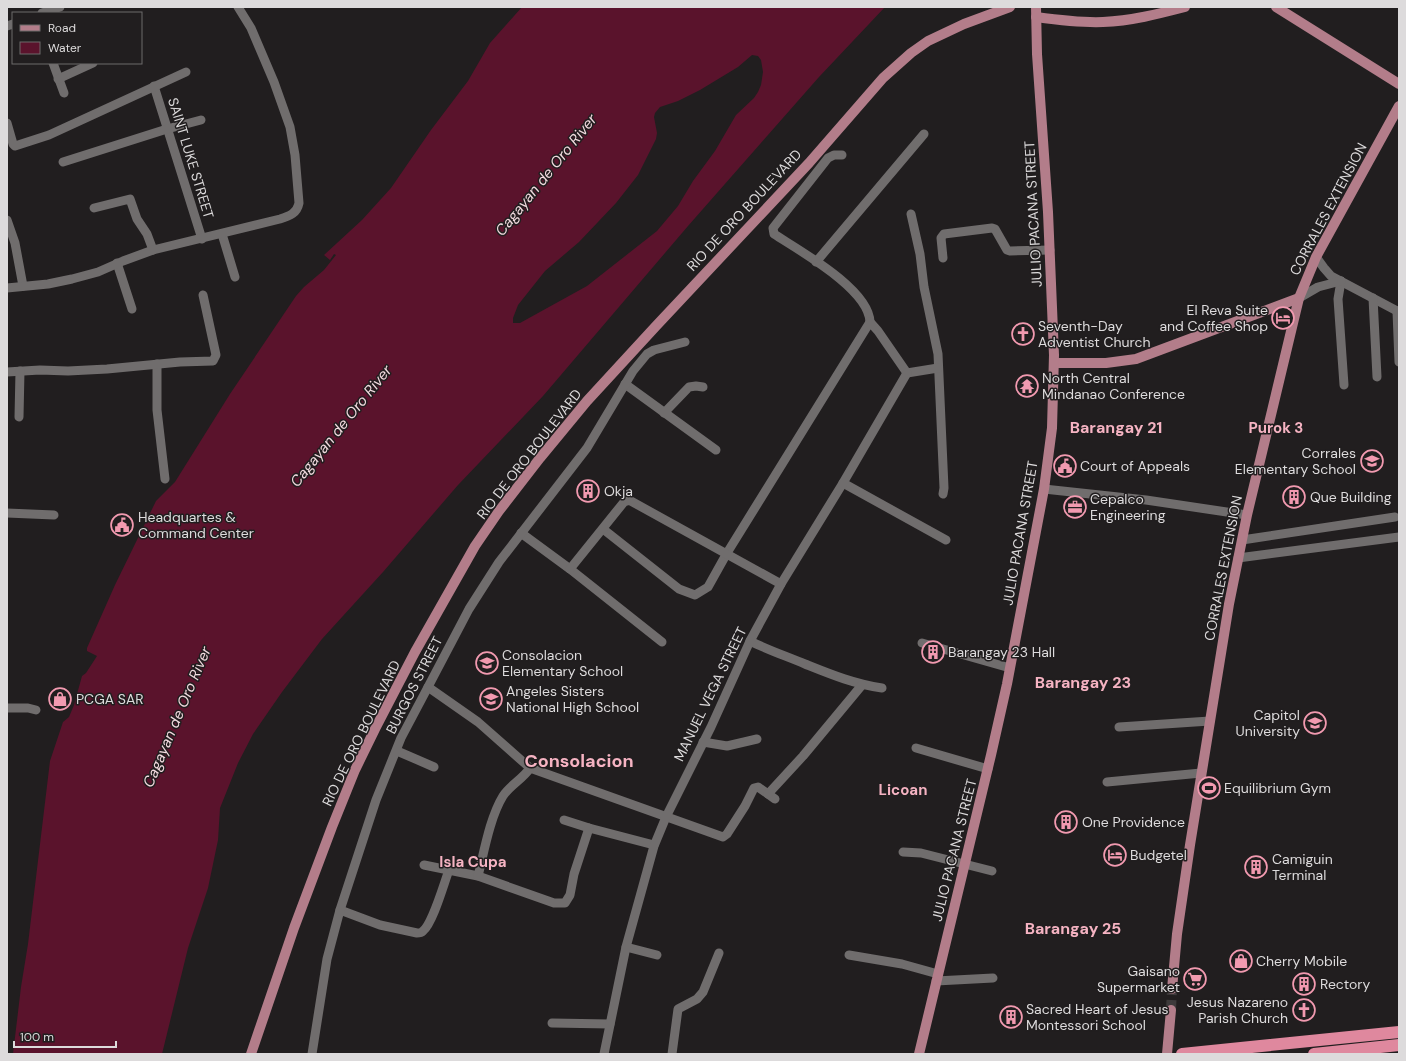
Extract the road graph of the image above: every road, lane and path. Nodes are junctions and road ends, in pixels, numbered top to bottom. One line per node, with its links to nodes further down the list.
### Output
1 (60, 7): 6 (street)
2 (238, 7): 25 (street)
3 (1010, 7): 119 (main road, RIO DE ORO BOULEVARD)
4 (1185, 7): 7 (main road)
5 (1276, 7): 12 (main road)
6 (45, 12)
7 (1036, 12): 28 (main road, JULIO PACANA STREET)
8 (53, 64): 11 (street)
9 (91, 64): 11 (street)
10 (186, 72): 13 (street)
11 (58, 78): 14 (street)
12 (1399, 84)
13 (154, 86): 17 (street); 18 (street, SAINT LUKE STREET)
14 (64, 94)
15 (1399, 106): 29 (main road, CORRALES EXTENSION)
16 (201, 120): 18 (street)
17 (7, 122)
18 (167, 129): 21 (street); 26 (street, SAINT LUKE STREET)
19 (924, 134): 31 (street)
20 (842, 155): 31 (street)
21 (64, 162)
22 (94, 208): 27 (street)
23 (911, 214): 47 (street)
24 (7, 220): 35 (street)
25 (222, 234): 26 (street); 33 (street)
26 (202, 239): 27 (street)
27 (153, 250): 32 (street)
28 (1050, 250): 30 (street); 45 (main road, JULIO PACANA STREET)
29 (1316, 257): 34 (street); 38 (main road, CORRALES EXTENSION)
30 (942, 258)
31 (816, 262): 42 (street)
32 (117, 263): 35 (street); 40 (street)
33 (235, 277)
34 (1340, 281): 38 (street); 39 (street); 53 (street)
35 (23, 286): 36 (street)
36 (7, 288)
37 (203, 295): 46 (street)
38 (1299, 298): 45 (main road); 64 (main road, CORRALES EXTENSION)
39 (1373, 298): 41 (street); 51 (street)
40 (132, 309)
41 (1398, 311): 44 (street)
42 (870, 322): 50 (street); 71 (street)
43 (685, 342): 52 (street, BURGOS STREET)
44 (1399, 362)
45 (1054, 363): 60 (main road, JULIO PACANA STREET)
46 (157, 364): 48 (street); 58 (street)
47 (938, 368): 50 (street); 61 (street)
48 (20, 371): 49 (street); 56 (street)
49 (7, 372)
50 (907, 373): 59 (street, MANUEL VEGA STREET)
51 (1377, 377)
52 (626, 384): 55 (street); 67 (street, BURGOS STREET)
53 (1344, 385)
54 (703, 387): 55 (street)
55 (664, 412): 57 (street)
56 (19, 417)
57 (716, 450)
58 (165, 479)
59 (843, 483): 69 (street); 74 (street, MANUEL VEGA STREET)
60 (1044, 489): 64 (street); 78 (main road, JULIO PACANA STREET)
61 (943, 494)
62 (7, 513): 63 (street)
63 (54, 515)
64 (1247, 515): 70 (main road, CORRALES EXTENSION)
65 (1395, 517): 70 (street)
66 (603, 529): 71 (street); 71 (street); 73 (street)
67 (521, 533): 73 (street); 80 (street, BURGOS STREET)
68 (1399, 537): 72 (street)
69 (946, 540)
70 (1242, 540): 72 (main road, CORRALES EXTENSION)
71 (727, 553): 74 (street)
72 (1238, 558): 84 (main road, CORRALES EXTENSION)
73 (570, 569): 76 (street)
74 (781, 584): 75 (street, MANUEL VEGA STREET)
75 (750, 641): 79 (street); 87 (street, MANUEL VEGA STREET)
76 (662, 642)
77 (922, 643): 78 (street)
78 (1010, 668): 92 (main road, JULIO PACANA STREET)
79 (862, 685): 81 (street); 95 (street)
80 (428, 687): 89 (street, BURGOS STREET); 91 (street)
81 (882, 688)
82 (7, 708): 83 (street)
83 (36, 710)
84 (1210, 721): 85 (street); 93 (main road, CORRALES EXTENSION)
85 (1119, 727)
86 (757, 739): 87 (street)
87 (703, 742): 95 (street, MANUEL VEGA STREET)
88 (916, 748): 92 (street)
89 (396, 751): 90 (street); 105 (street, BURGOS STREET)
90 (434, 766)
91 (530, 768): 95 (street); 104 (street)
92 (988, 768): 100 (main road, JULIO PACANA STREET)
93 (1201, 773): 94 (street); 112 (main road, CORRALES EXTENSION)
94 (1107, 782)
95 (666, 817): 98 (street, MANUEL VEGA STREET)
96 (564, 820): 97 (street)
97 (589, 828): 98 (street); 104 (street)
98 (654, 845): 106 (street, MANUEL VEGA STREET)
99 (903, 852): 100 (street)
100 (965, 864): 103 (street); 110 (main road, JULIO PACANA STREET)
101 (424, 865): 102 (street)
102 (449, 870): 104 (street); 105 (street)
103 (992, 871)
104 (478, 876)
105 (340, 910): 120 (street, BURGOS STREET)
106 (626, 947): 108 (street); 115 (street, MANUEL VEGA STREET)
107 (719, 953): 122 (street)
108 (656, 954)
109 (849, 955): 110 (street)
110 (937, 977): 111 (street); 123 (main road, JULIO PACANA STREET)
111 (993, 978)
112 (1172, 989)
113 (1171, 1010): 124 (main road)
114 (552, 1023): 115 (street)
115 (610, 1024): 121 (street, MANUEL VEGA STREET)
116 (1399, 1032): 125 (highway)
117 (1399, 1045): 118 (highway)
118 (1352, 1052): 126 (highway)
119 (251, 1054)
120 (312, 1054)
121 (604, 1054)
122 (672, 1054)
123 (919, 1054)
124 (1167, 1054)
125 (1182, 1054)
126 (1314, 1054)

